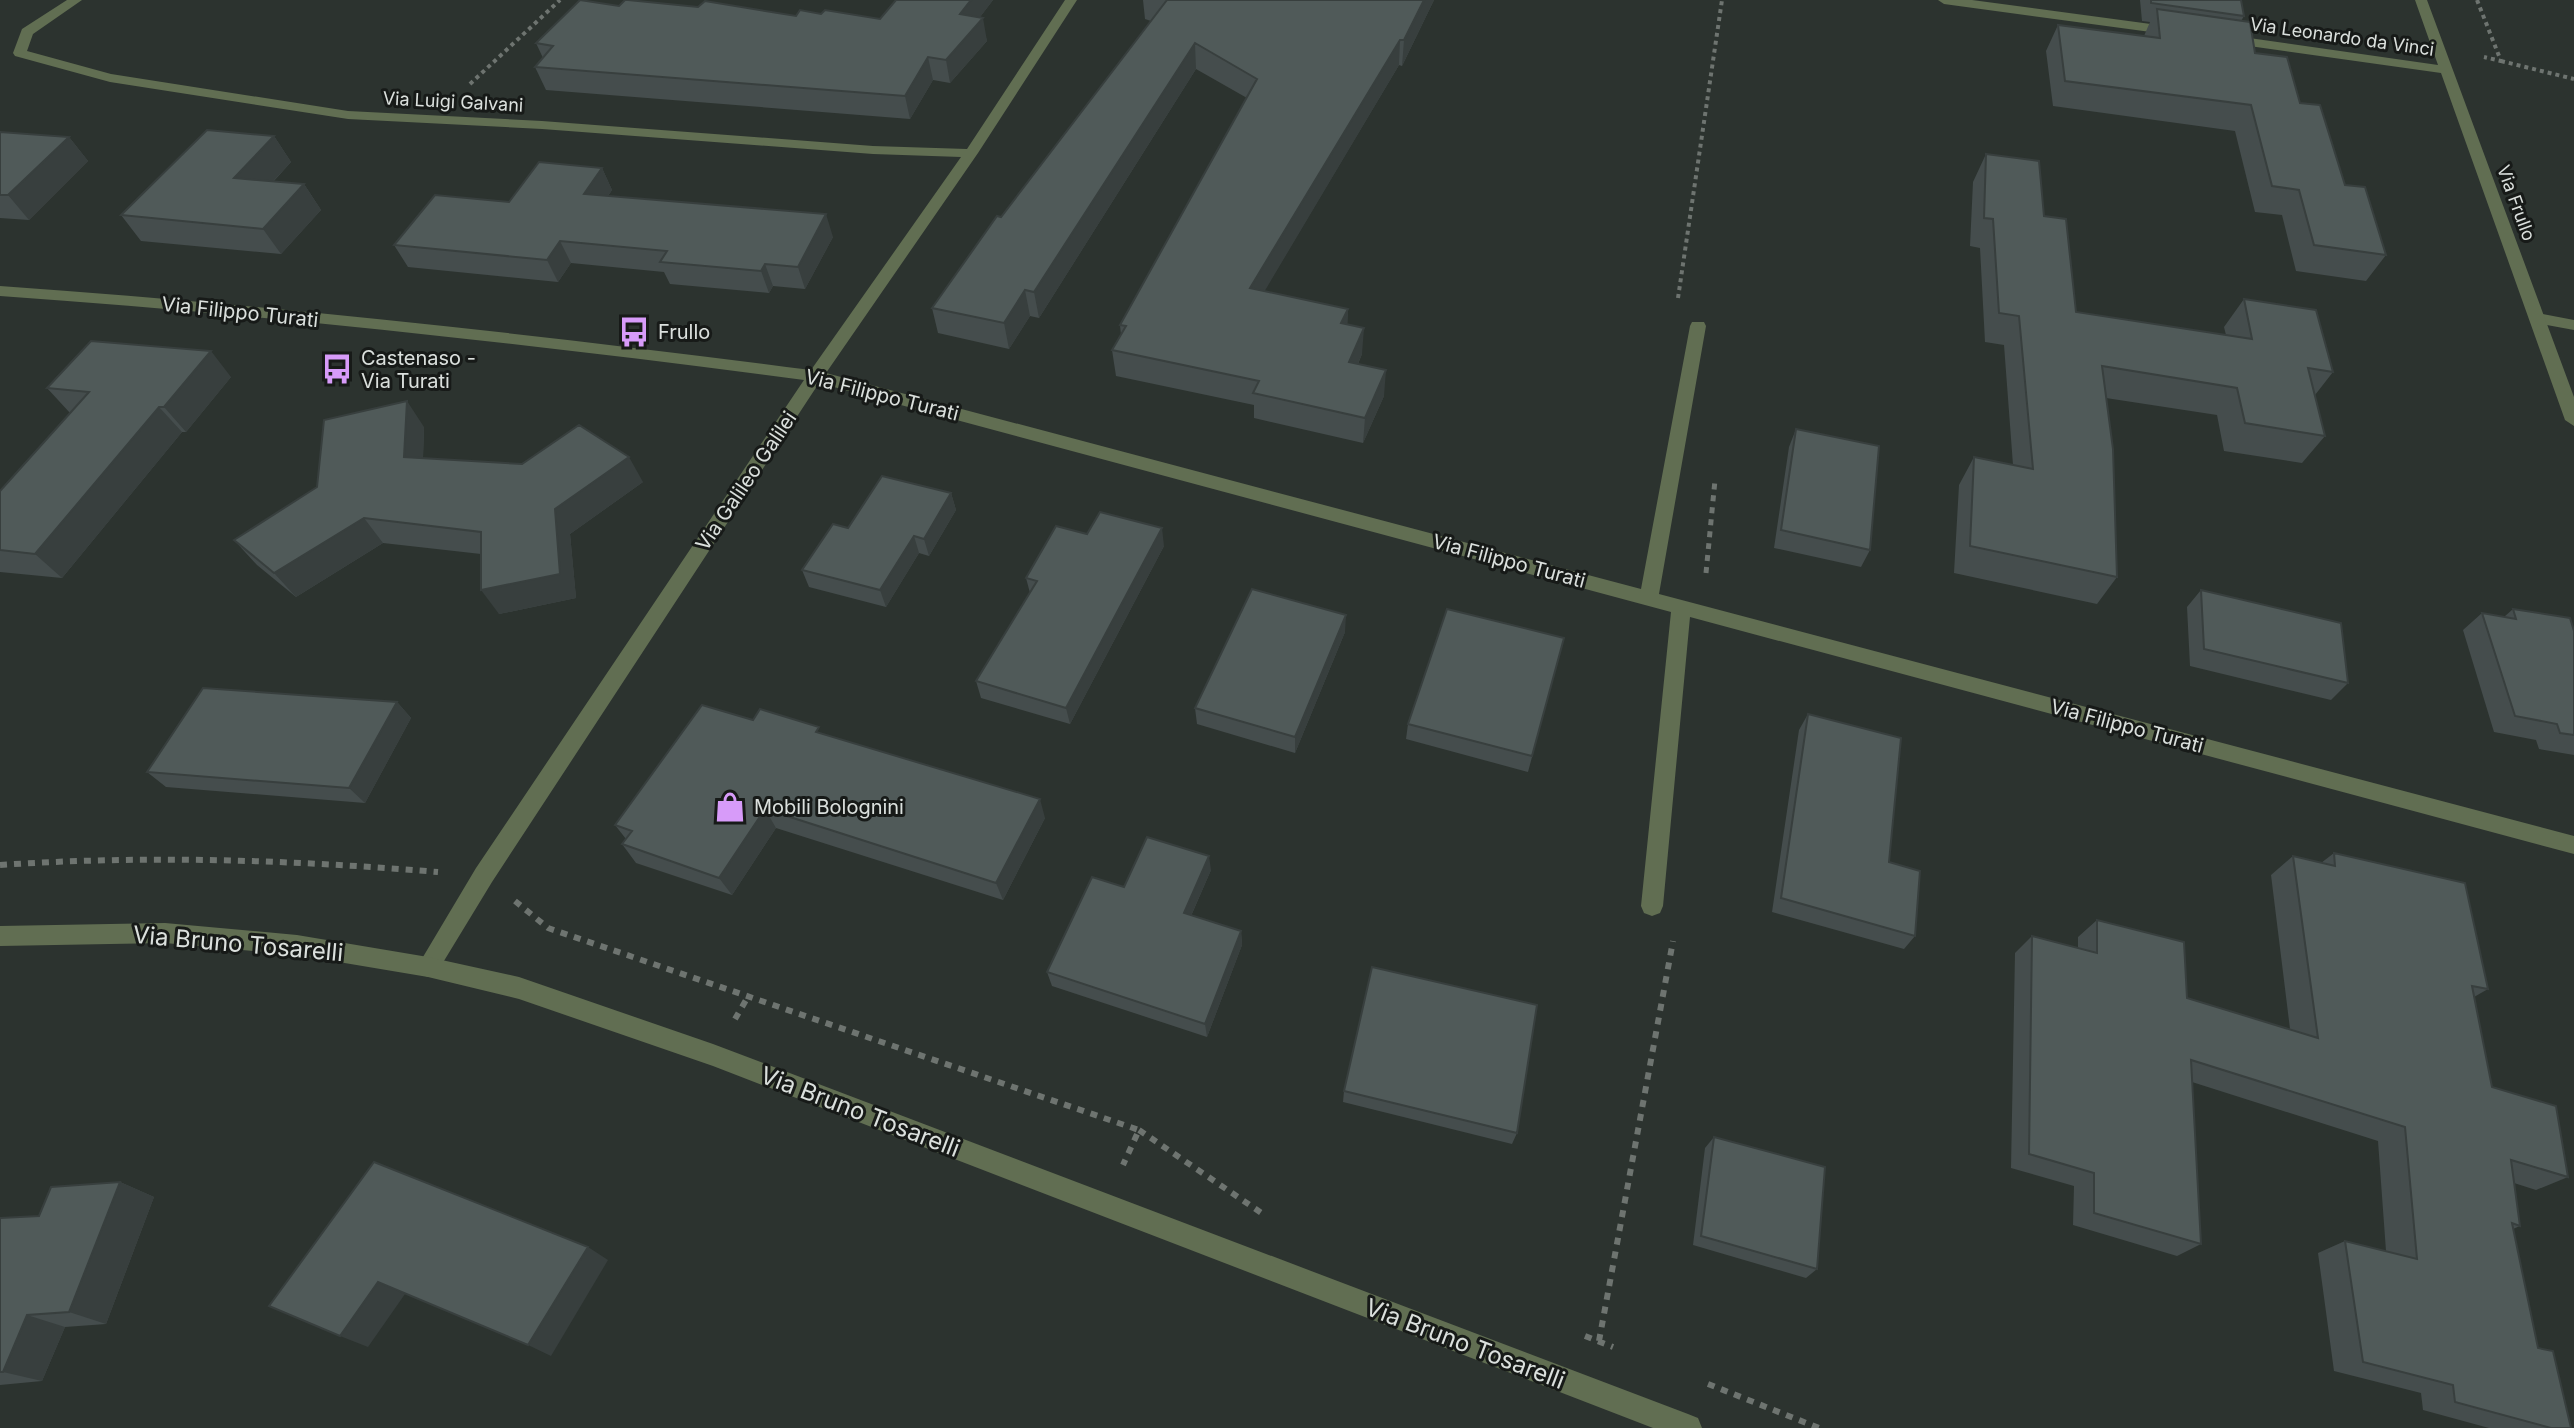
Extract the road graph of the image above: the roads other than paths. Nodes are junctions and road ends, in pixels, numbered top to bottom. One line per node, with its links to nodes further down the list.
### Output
1 (76, 0): 9 (street, Via Luigi Galvani)
2 (1071, 0): 9 (street, Via Galileo Galilei)
3 (1944, 0): 5 (street)
4 (2421, 0): 8 (street, Via Frullo)
5 (2058, 7): 6 (street)
6 (2182, 32)
7 (2213, 37): 8 (street, Via Leonardo da Vinci)
8 (2446, 70): 11 (street, Via Frullo)
9 (971, 153): 14 (street, Via Galileo Galilei)
10 (0, 291): 14 (street, Via Filippo Turati)
11 (2537, 318): 12 (street); 15 (street, Via Frullo)
12 (2574, 325)
13 (1698, 326): 16 (street)
14 (815, 376): 16 (street, Via Filippo Turati); 21 (street, Via Galileo Galilei)
15 (2574, 420)
16 (1649, 598): 17 (street, Via Filippo Turati)
17 (1681, 607): 18 (street, Via Filippo Turati); 19 (street)
18 (2574, 845)
19 (1652, 906)
20 (0, 936): 21 (street, Via Bruno Tosarelli)
21 (428, 967): 22 (street, Via Bruno Tosarelli)
22 (1688, 1428)

